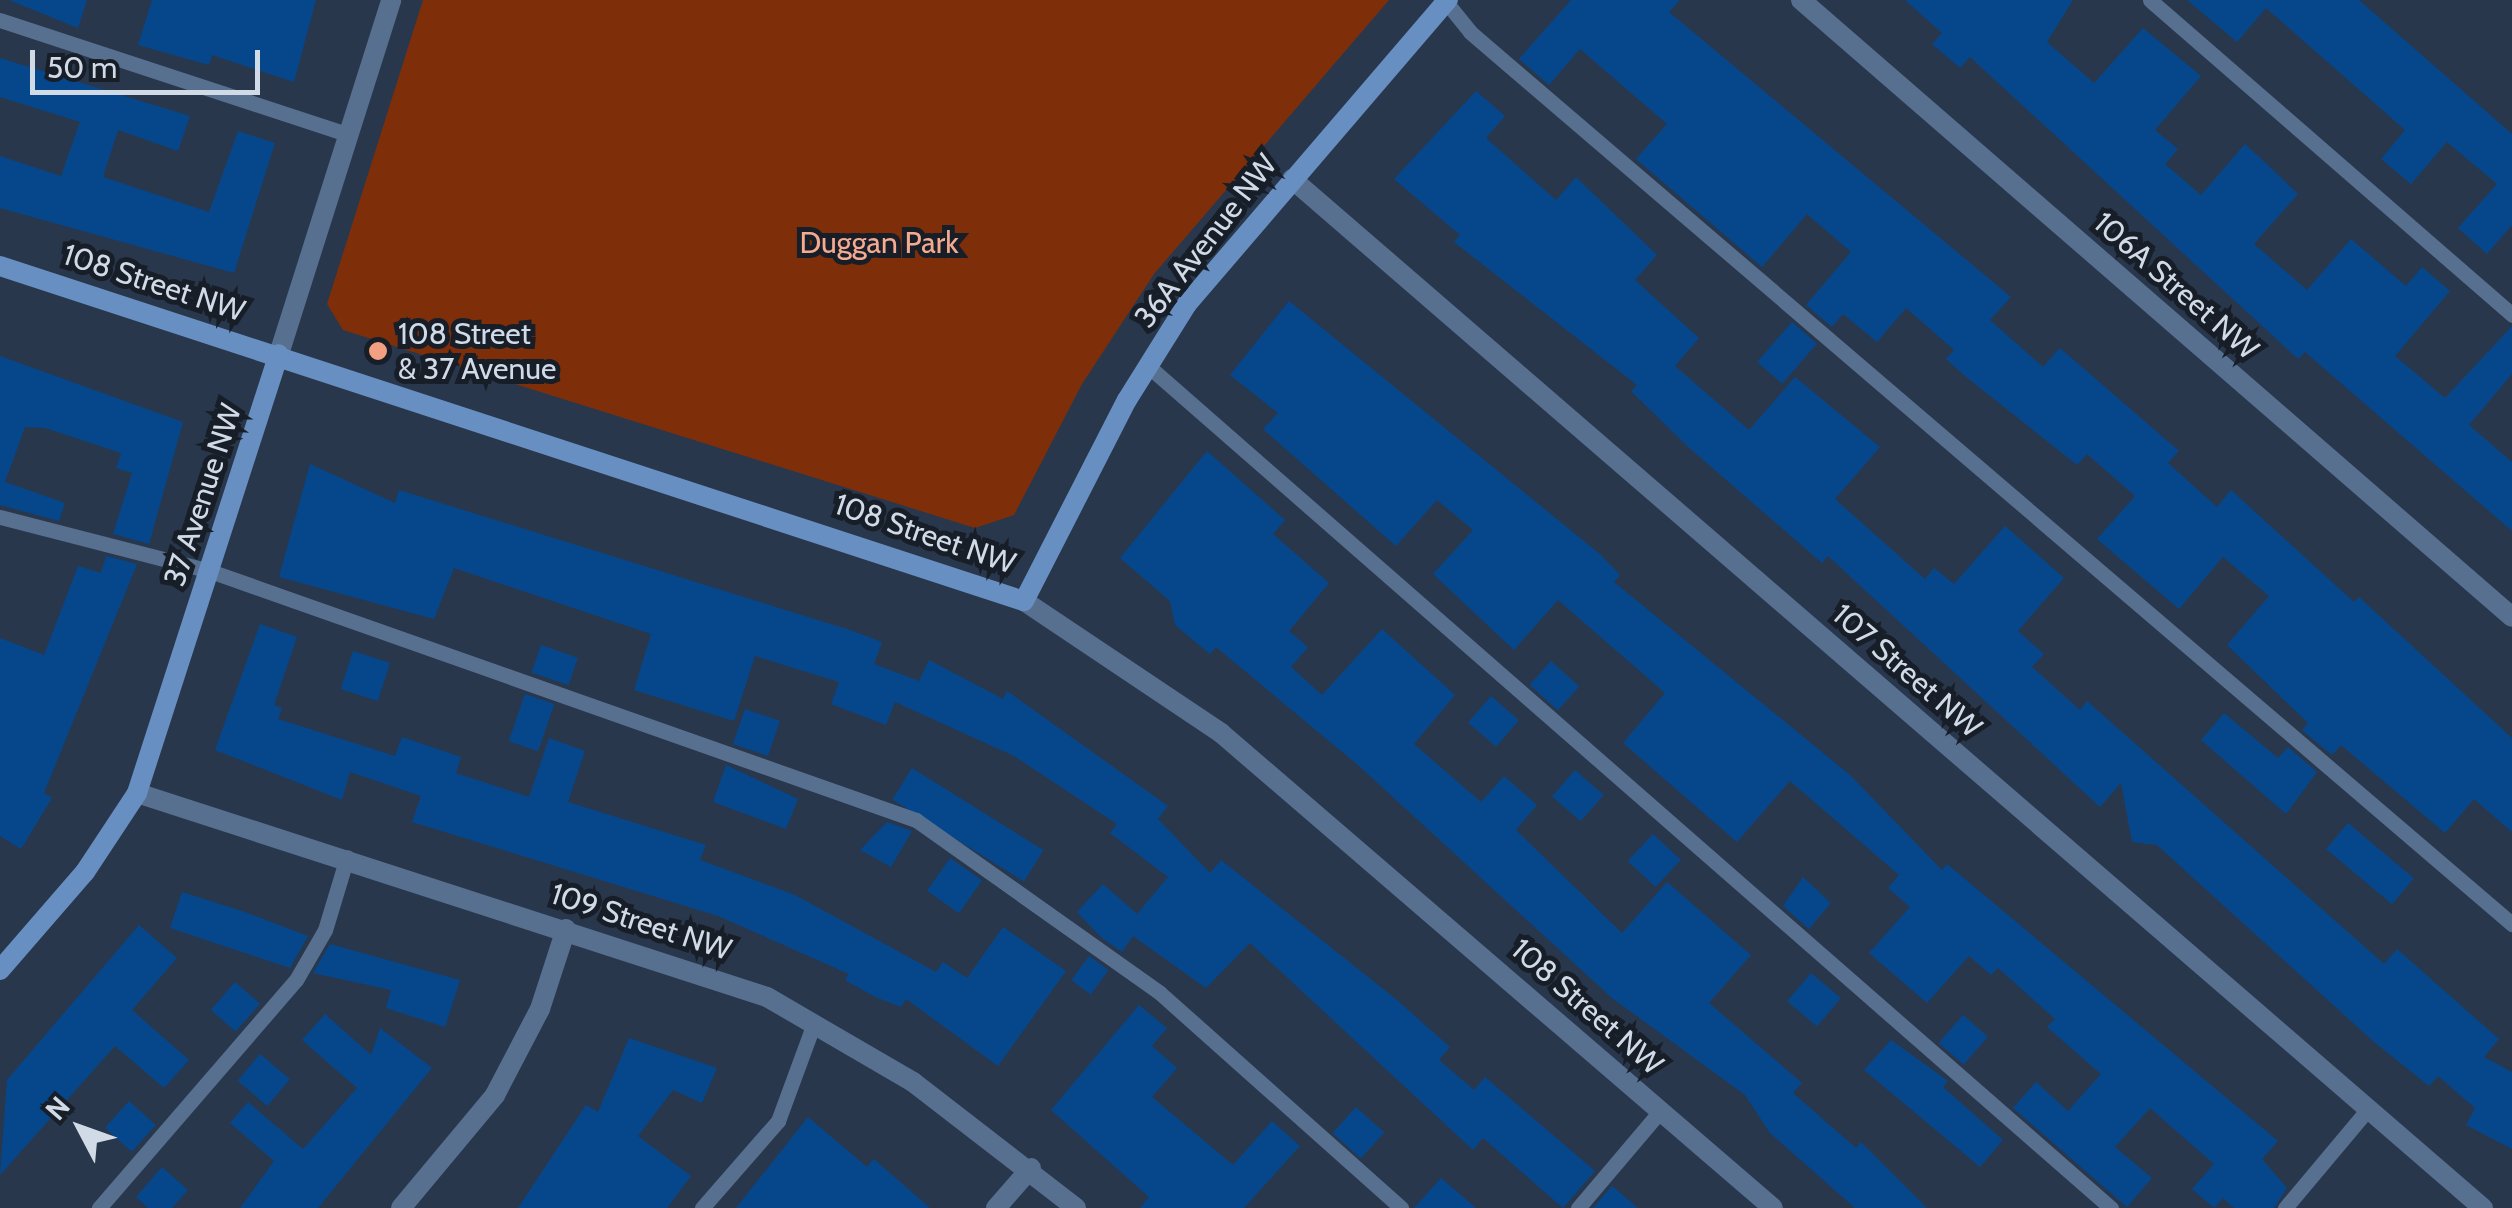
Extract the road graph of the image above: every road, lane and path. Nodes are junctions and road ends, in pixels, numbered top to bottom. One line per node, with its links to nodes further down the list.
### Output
1 (391, 0): 6 (street, 37 Avenue NW)
2 (1801, 0): 15 (street, 106A Street NW)
3 (2150, 0): 9 (lane)
4 (1447, 1): 7 (street, 36A Avenue NW); 18 (lane)
5 (0, 20): 6 (lane)
6 (348, 134): 10 (street, 37 Avenue NW)
7 (1292, 179): 11 (street, 36A Avenue NW); 22 (street, 107 Street NW)
8 (0, 266): 10 (street, 108 Street NW)
9 (2512, 315)
10 (279, 354): 13 (street, 37 Avenue NW); 14 (street, 108 Street NW)
11 (1147, 365): 14 (street, 36A Avenue NW); 33 (lane)
12 (0, 517): 13 (lane)
13 (210, 571): 16 (street, 37 Avenue NW); 30 (lane)
14 (1024, 601): 23 (street, 108 Street NW)
15 (2512, 617)
16 (138, 793): 17 (street, 109 Street NW); 20 (street, 37 Avenue NW)
17 (347, 857): 19 (street, 109 Street NW); 25 (lane)
18 (2512, 924)
19 (566, 929): 21 (street, 109 Street NW); 26 (street)
20 (0, 970)
21 (814, 1022): 24 (street, 109 Street NW); 27 (lane)
22 (2368, 1109): 34 (lane); 35 (street, 107 Street NW)
23 (1661, 1110): 31 (lane); 32 (street, 108 Street NW)
24 (1030, 1168): 28 (street); 29 (street, 109 Street NW)
25 (99, 1208)
26 (401, 1208)
27 (702, 1208)
28 (996, 1208)
29 (1076, 1208)
30 (1402, 1208)
31 (1578, 1208)
32 (1774, 1208)
33 (2111, 1208)
34 (2285, 1208)
35 (2483, 1208)

